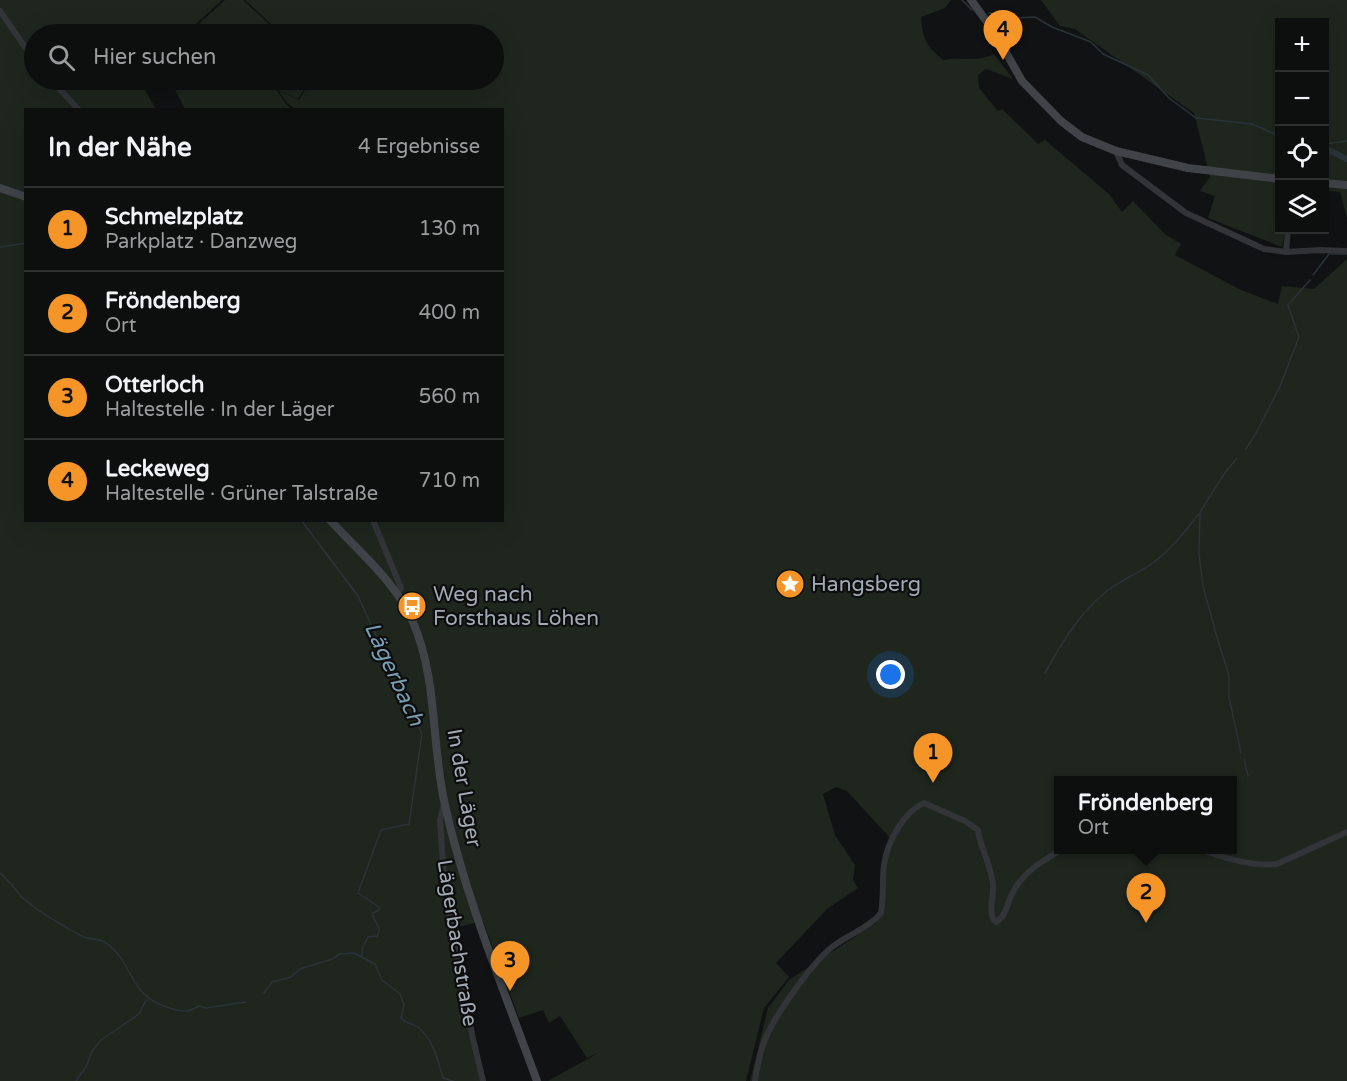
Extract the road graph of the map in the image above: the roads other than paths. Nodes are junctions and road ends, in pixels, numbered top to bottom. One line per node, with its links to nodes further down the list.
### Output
1 (970, 0): 6 (main road)
2 (0, 11): 3 (street)
3 (24, 46)
4 (60, 90): 5 (street)
5 (77, 108)
6 (1116, 152): 7 (main road); 14 (street)
7 (1275, 178)
8 (1329, 183): 9 (main road)
9 (1347, 185)
10 (0, 189): 11 (main road)
11 (24, 196)
12 (1288, 234): 14 (street)
13 (1347, 251): 14 (street)
14 (1286, 252)
15 (332, 522): 17 (main road, In der Läger)
16 (374, 522): 17 (street)
17 (397, 593): 18 (main road, In der Läger)
18 (444, 804): 22 (street, Lägerbachstraße); 23 (main road, In der Läger)
19 (1347, 832): 21 (street)
20 (1054, 854): 24 (street)
21 (1220, 854)
22 (483, 1081)
23 (537, 1081)
24 (755, 1081)

